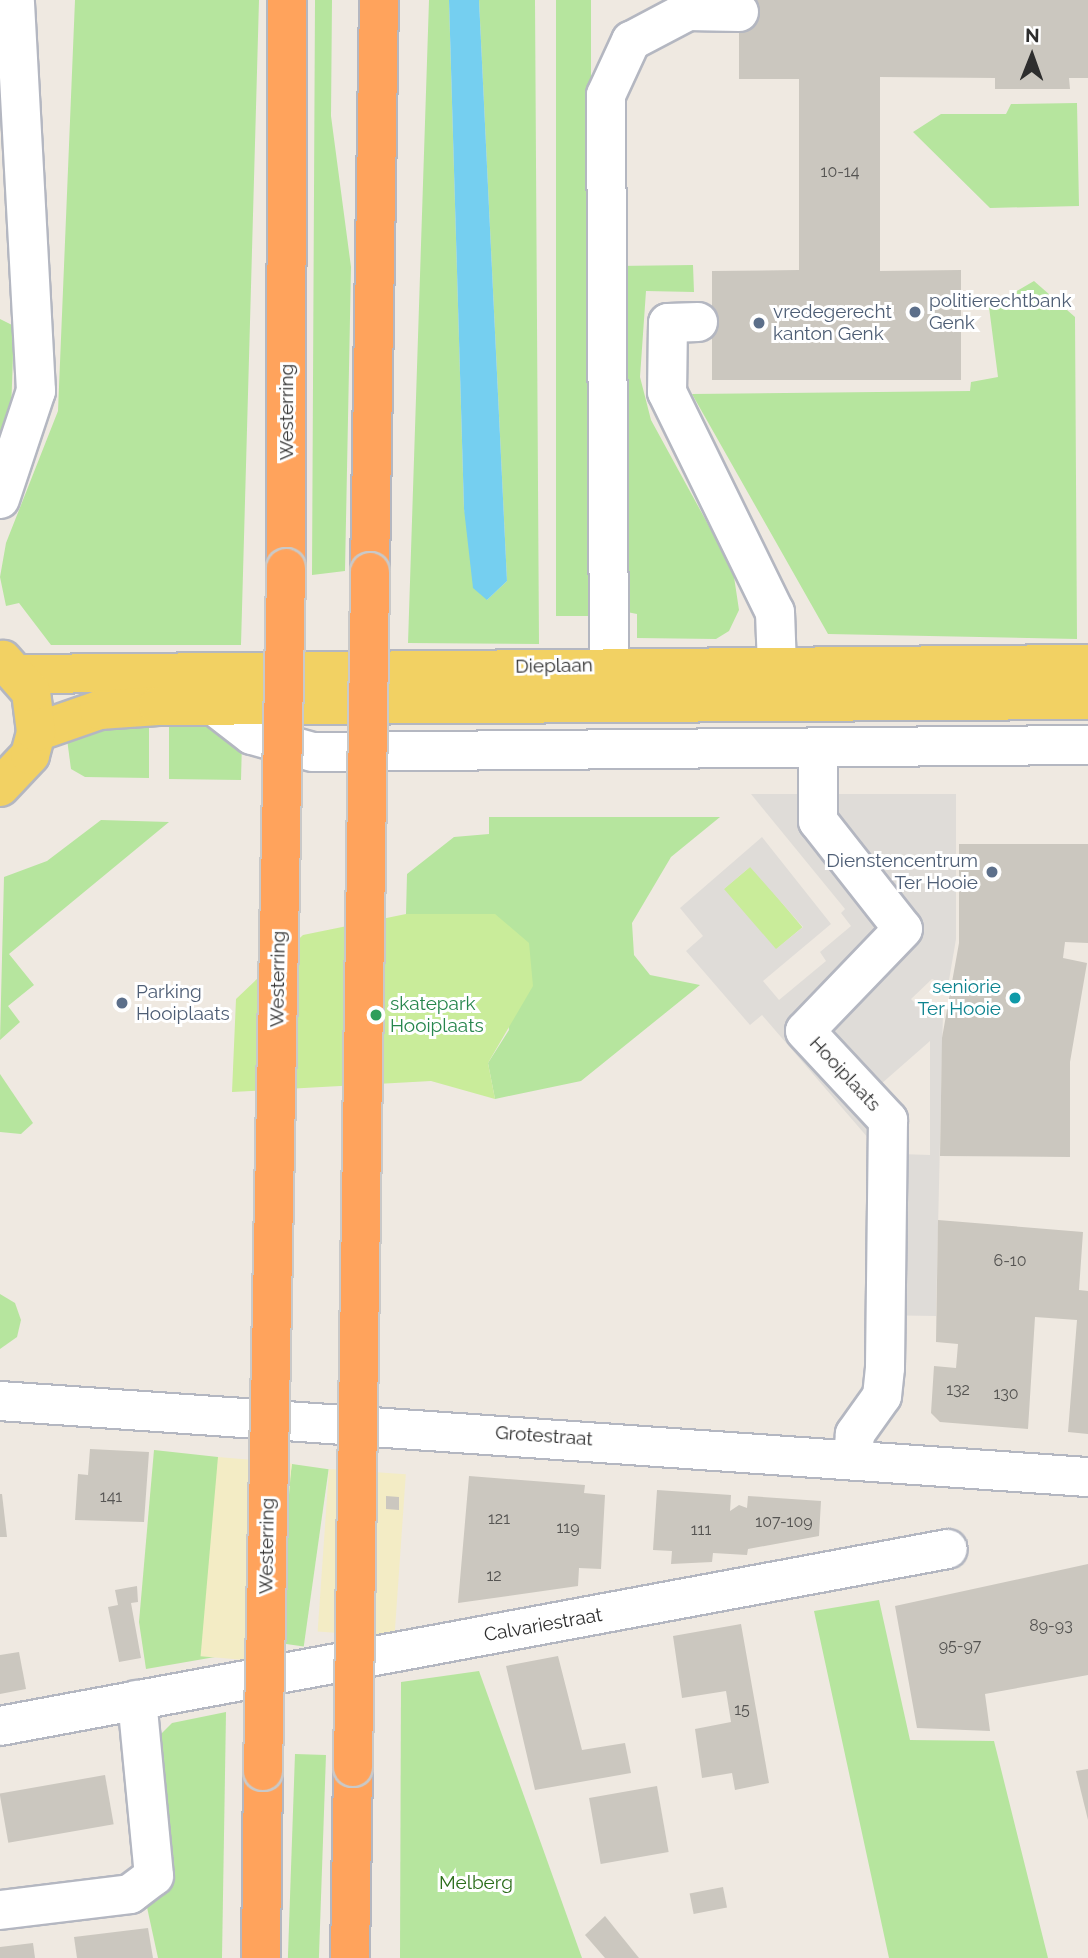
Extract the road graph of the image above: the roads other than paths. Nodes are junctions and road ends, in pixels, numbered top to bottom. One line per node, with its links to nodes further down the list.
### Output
1 (15, 0): 6 (street)
2 (287, 0): 24 (highway, Westerring, bridge)
3 (379, 0): 25 (highway, bridge)
4 (739, 12): 8 (street)
5 (698, 322): 9 (street)
6 (0, 499)
7 (1088, 664): 9 (main road, Dieplaan)
8 (609, 666): 9 (main road, Dieplaan); 10 (main road, Dieplaan)
9 (777, 666)
10 (10, 667): 13 (main road, Dieplaan)
11 (1088, 700): 12 (main road, Dieplaan)
12 (213, 705): 13 (main road, Dieplaan); 15 (street)
13 (36, 732): 16 (main road)
14 (1088, 745): 15 (street)
15 (818, 747): 18 (street, Hooiplaats)
16 (0, 787)
17 (0, 1401): 18 (street, Grotestraat)
18 (853, 1459): 19 (street, Grotestraat)
19 (1088, 1477)
20 (948, 1549): 21 (street, Calvariestraat)
21 (137, 1700): 22 (street, Calvariestraat); 23 (street)
22 (0, 1726)
23 (0, 1910)
24 (261, 1958)
25 (351, 1958)

